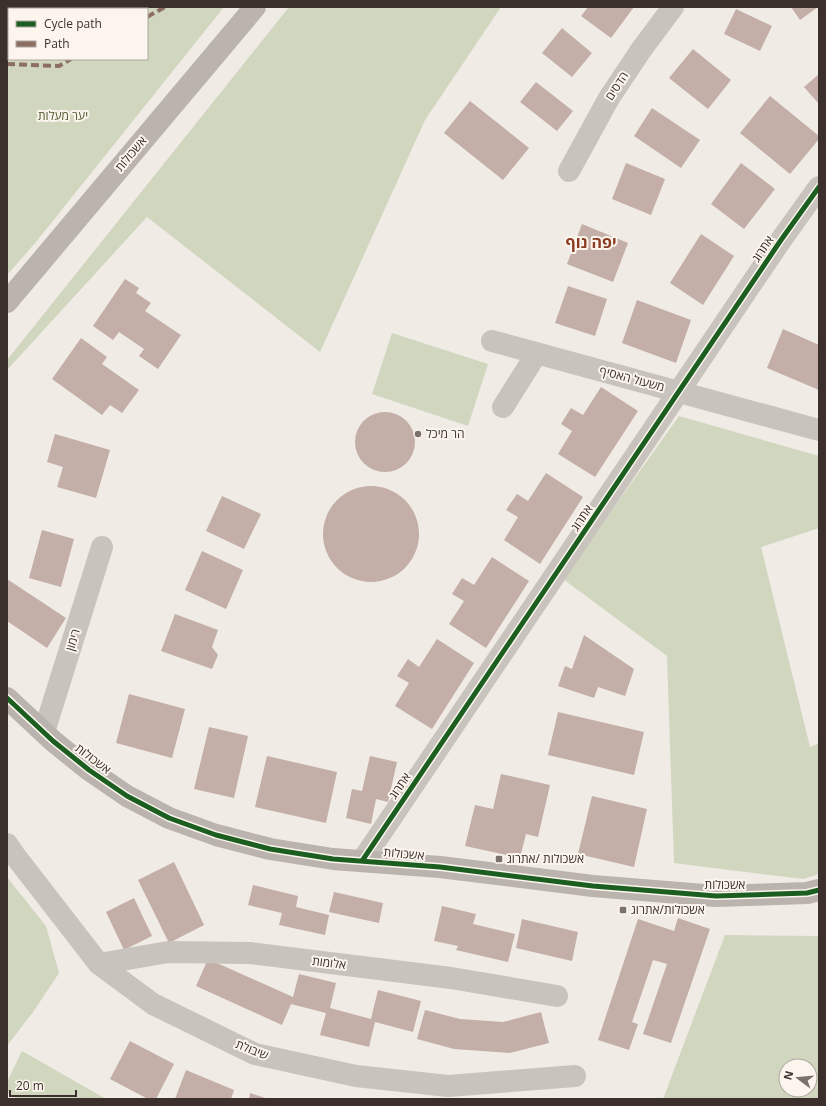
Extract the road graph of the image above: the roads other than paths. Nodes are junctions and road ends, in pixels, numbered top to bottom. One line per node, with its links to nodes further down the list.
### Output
1 (255, 7): 5 (street, אשכולות)
2 (673, 7): 3 (street, הדסים)
3 (569, 171)
4 (819, 187): 8 (street, אתרוג)
5 (7, 302)
6 (492, 340): 7 (street, משעול האסיף)
7 (537, 353): 8 (street, משעול האסיף); 9 (street)
8 (679, 392): 10 (street, משעול האסיף); 15 (street, אתרוג)
9 (503, 407)
10 (819, 430)
11 (102, 547): 13 (street, רימון)
12 (7, 698): 13 (street, אשכולות)
13 (44, 732): 15 (street, אשכולות)
14 (7, 844): 17 (street, שיבולת)
15 (362, 861): 16 (street, אשכולות)
16 (819, 890)
17 (99, 964): 18 (street, אלומות); 19 (street, שיבולת)
18 (557, 996)
19 (575, 1076)

